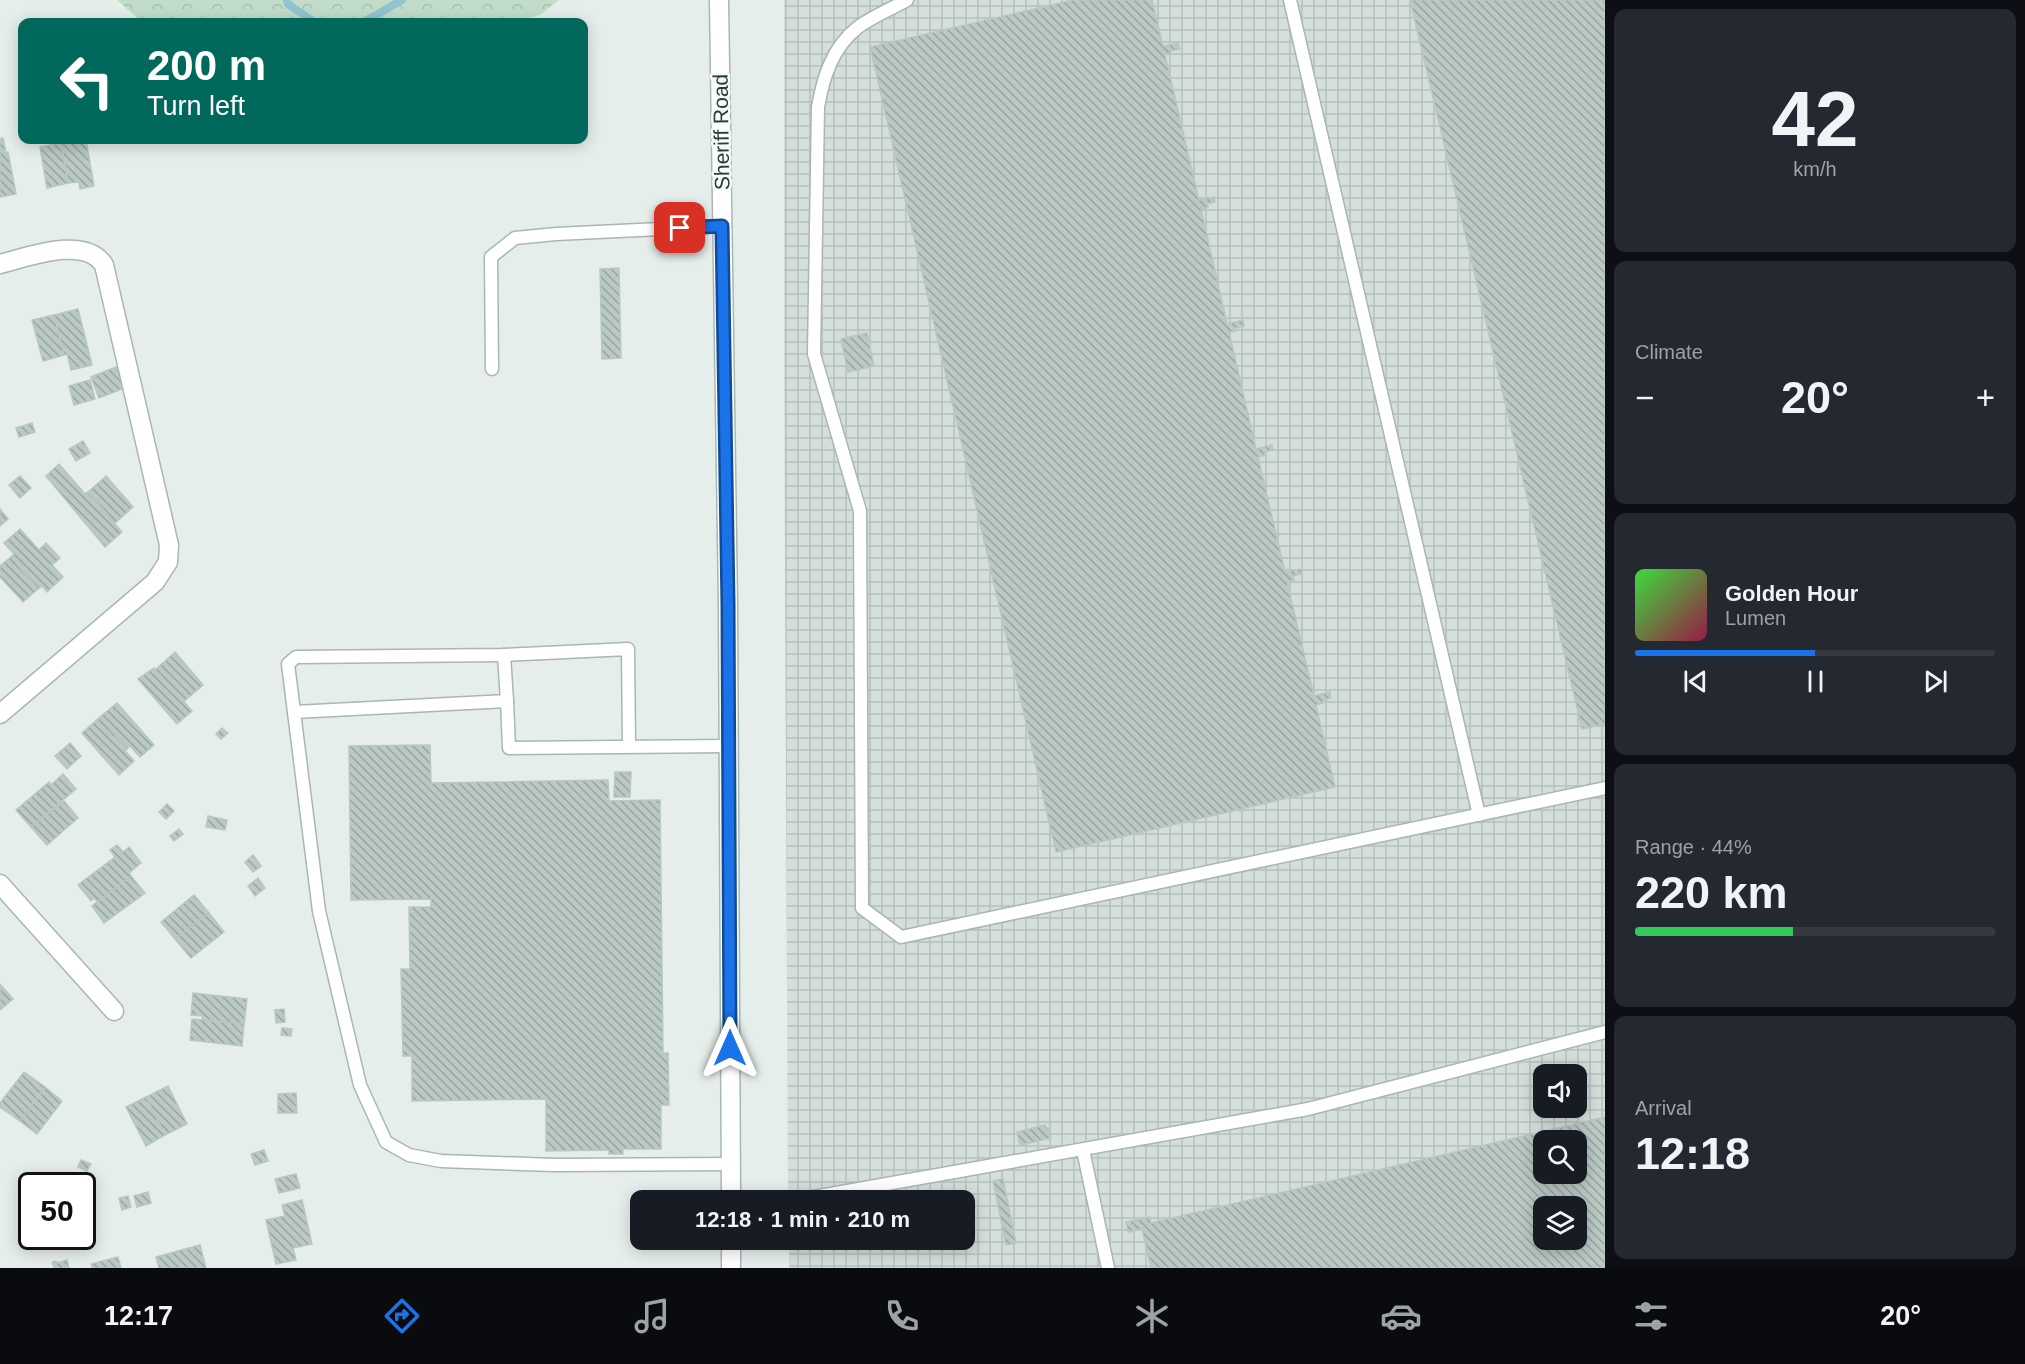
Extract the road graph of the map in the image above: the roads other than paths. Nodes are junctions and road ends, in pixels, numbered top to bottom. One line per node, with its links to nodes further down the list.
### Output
1 (719, 0): 4 (main road, Sheriff Road)
2 (907, 0): 14 (lane)
3 (1290, 0): 14 (lane)
4 (722, 226): 6 (lane); 12 (main road, Sheriff Road)
5 (0, 264): 10 (main road)
6 (492, 369)
7 (504, 655): 8 (lane); 9 (lane); 11 (lane)
8 (507, 701): 9 (lane); 11 (lane)
9 (294, 712): 19 (lane)
10 (0, 714)
11 (629, 746): 12 (lane)
12 (729, 746): 19 (main road, Sheriff Road)
13 (1605, 788): 14 (lane)
14 (1479, 814)
15 (0, 884): 16 (main road)
16 (114, 1011)
17 (1605, 1032): 18 (lane)
18 (1083, 1150): 21 (lane); 24 (lane)
19 (731, 1164): 20 (main road, Sheriff Road)
20 (731, 1190)
21 (854, 1190)
22 (731, 1250): 23 (main road)
23 (731, 1268)
24 (1107, 1268)

